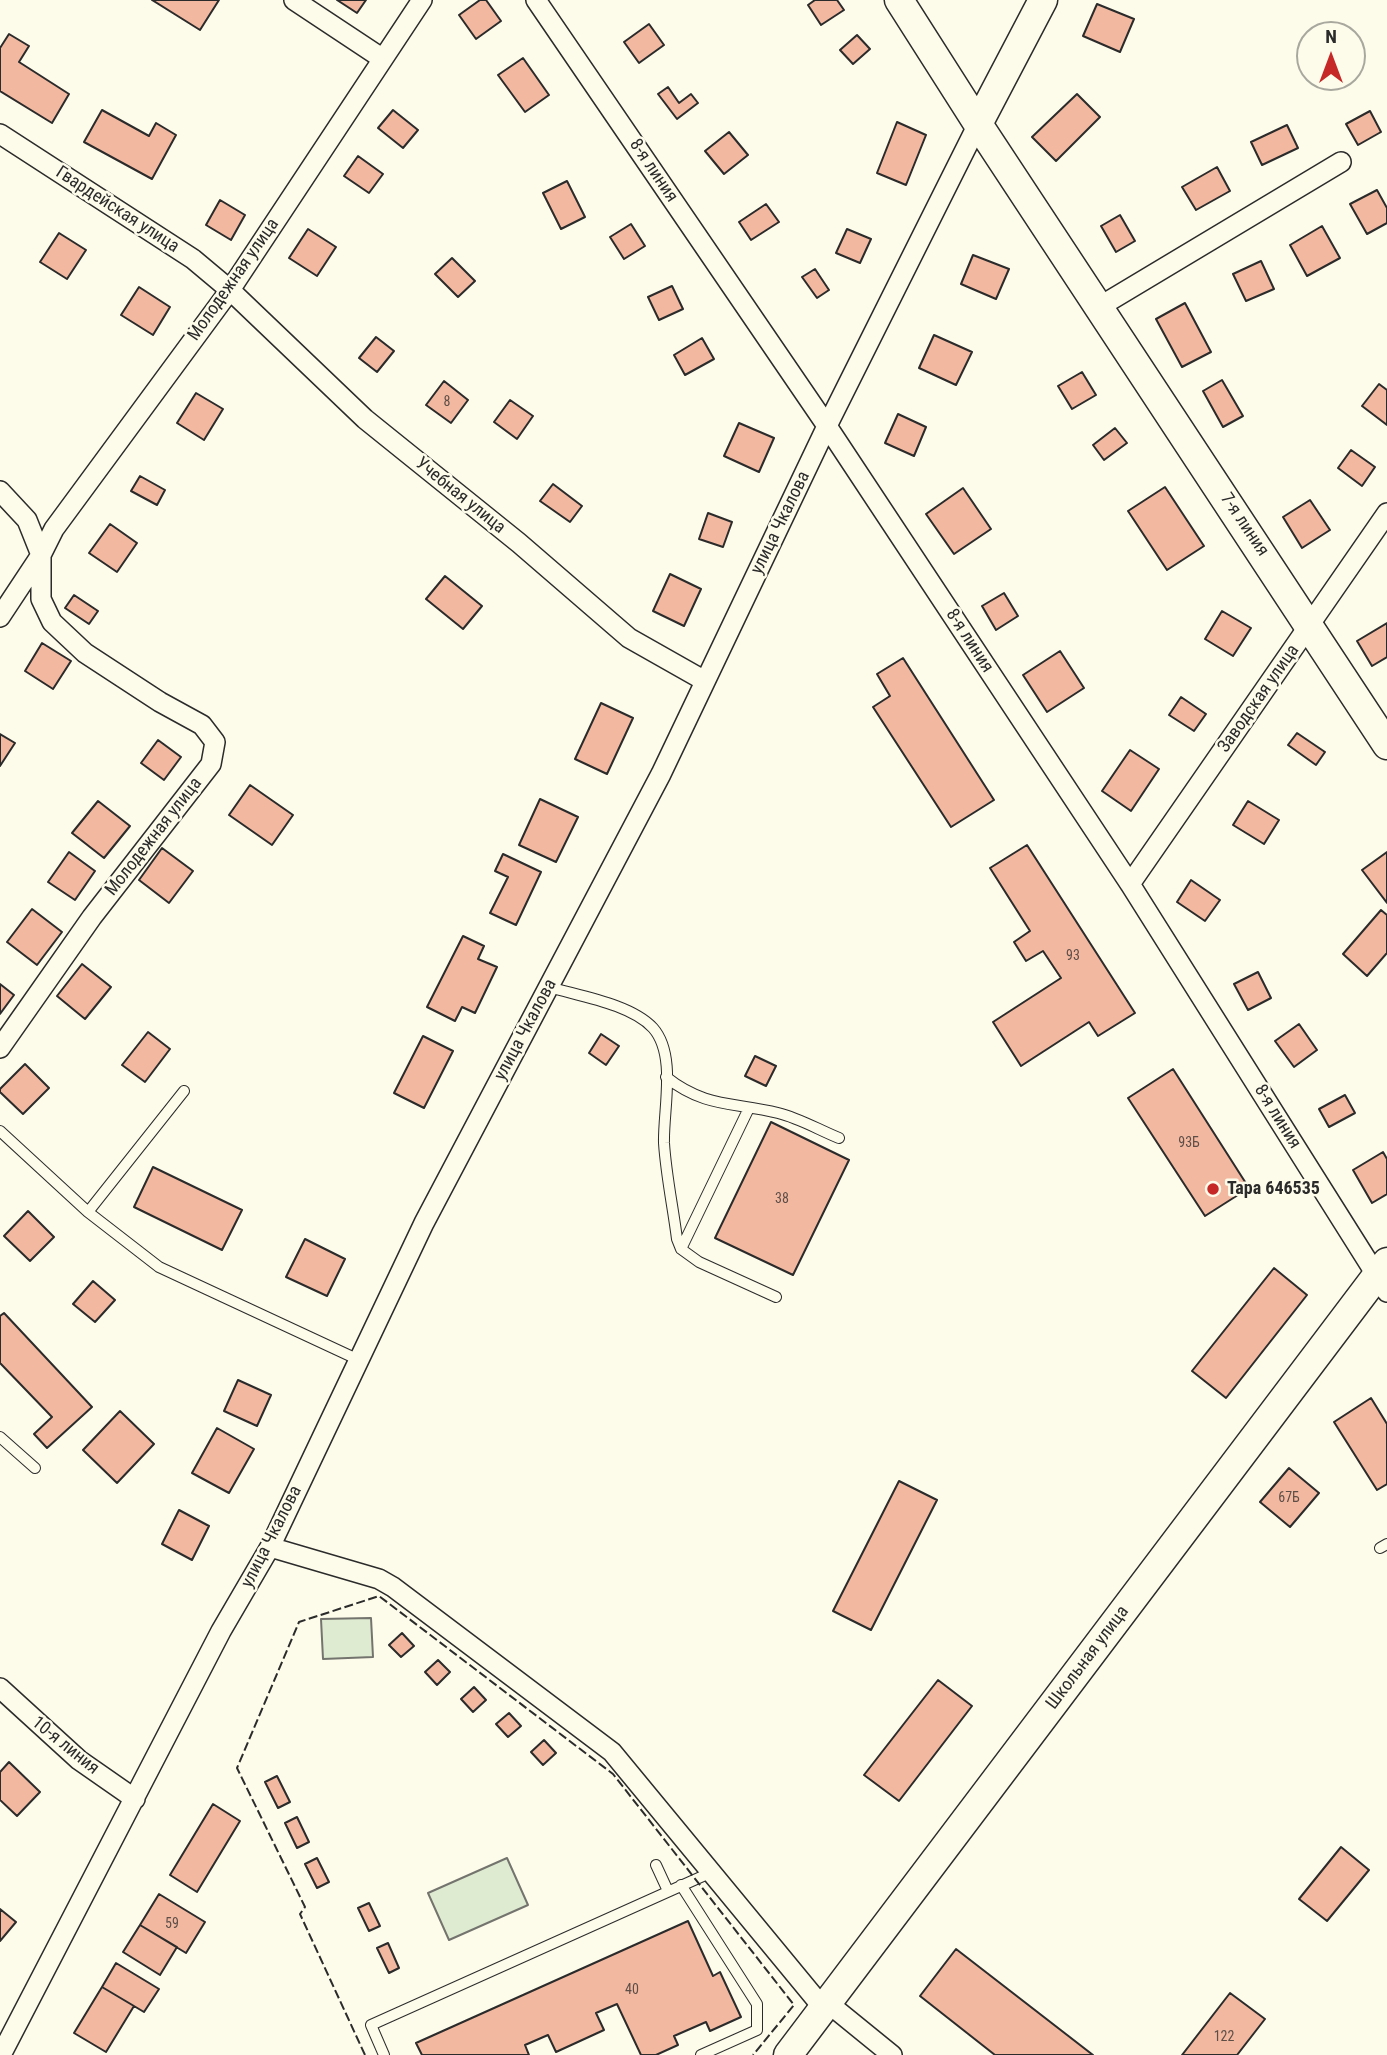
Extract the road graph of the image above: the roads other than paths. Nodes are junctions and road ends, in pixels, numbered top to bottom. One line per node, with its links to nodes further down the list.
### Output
1 (294, 0): 6 (street)
2 (422, 0): 6 (street, Молодежная улица)
3 (536, 0): 12 (street, 8-я линия)
4 (898, 0): 7 (main road, 7-я линия)
5 (1043, 0): 7 (main road, улица Чкалова)
6 (383, 59): 10 (street, Молодежная улица)
7 (978, 124): 11 (main road, 7-я линия); 12 (street, улица Чкалова)
8 (0, 134): 10 (street, Гвардейская улица)
9 (1341, 162): 11 (street)
10 (230, 290): 15 (street, Молодежная улица); 18 (street, Учебная улица)
11 (1099, 307): 17 (main road, 7-я линия)
12 (827, 426): 18 (street, улица Чкалова); 20 (street, 8-я линия)
13 (0, 491): 15 (street, Молодежная улица)
14 (1387, 513): 17 (street, Заводская улица)
15 (41, 555): 16 (street, Молодежная улица); 22 (street, Молодежная улица)
16 (0, 617)
17 (1311, 626): 19 (main road, 7-я линия); 20 (street, Заводская улица)
18 (705, 681): 21 (street, улица Чкалова)
19 (1387, 745)
20 (1130, 884): 30 (street, 8-я линия)
21 (549, 987): 23 (lane); 32 (street, улица Чкалова)
22 (0, 1048)
23 (666, 1077): 25 (lane); 29 (lane)
24 (184, 1091): 28 (lane)
25 (749, 1108): 27 (lane); 29 (lane)
26 (0, 1131): 28 (lane)
27 (839, 1138)
28 (88, 1212): 32 (lane)
29 (681, 1249): 31 (lane)
30 (1384, 1276): 42 (main road, Школьная улица)
31 (776, 1297)
32 (359, 1360): 35 (street, улица Чкалова)
33 (0, 1437): 34 (lane)
34 (35, 1468)
35 (270, 1547): 37 (street, улица Чкалова); 39 (street)
36 (0, 1688): 37 (street, 10-я линия)
37 (135, 1800): 43 (street, улица Чкалова)
38 (656, 1865): 41 (lane)
39 (712, 1872): 40 (lane); 42 (street)
40 (681, 1885): 41 (lane); 45 (lane)
41 (668, 1891): 44 (lane)
42 (826, 2006): 46 (main road, Школьная улица); 47 (street)
43 (4, 2051)
44 (384, 2055)
45 (701, 2055)
46 (788, 2055)
47 (892, 2055)

